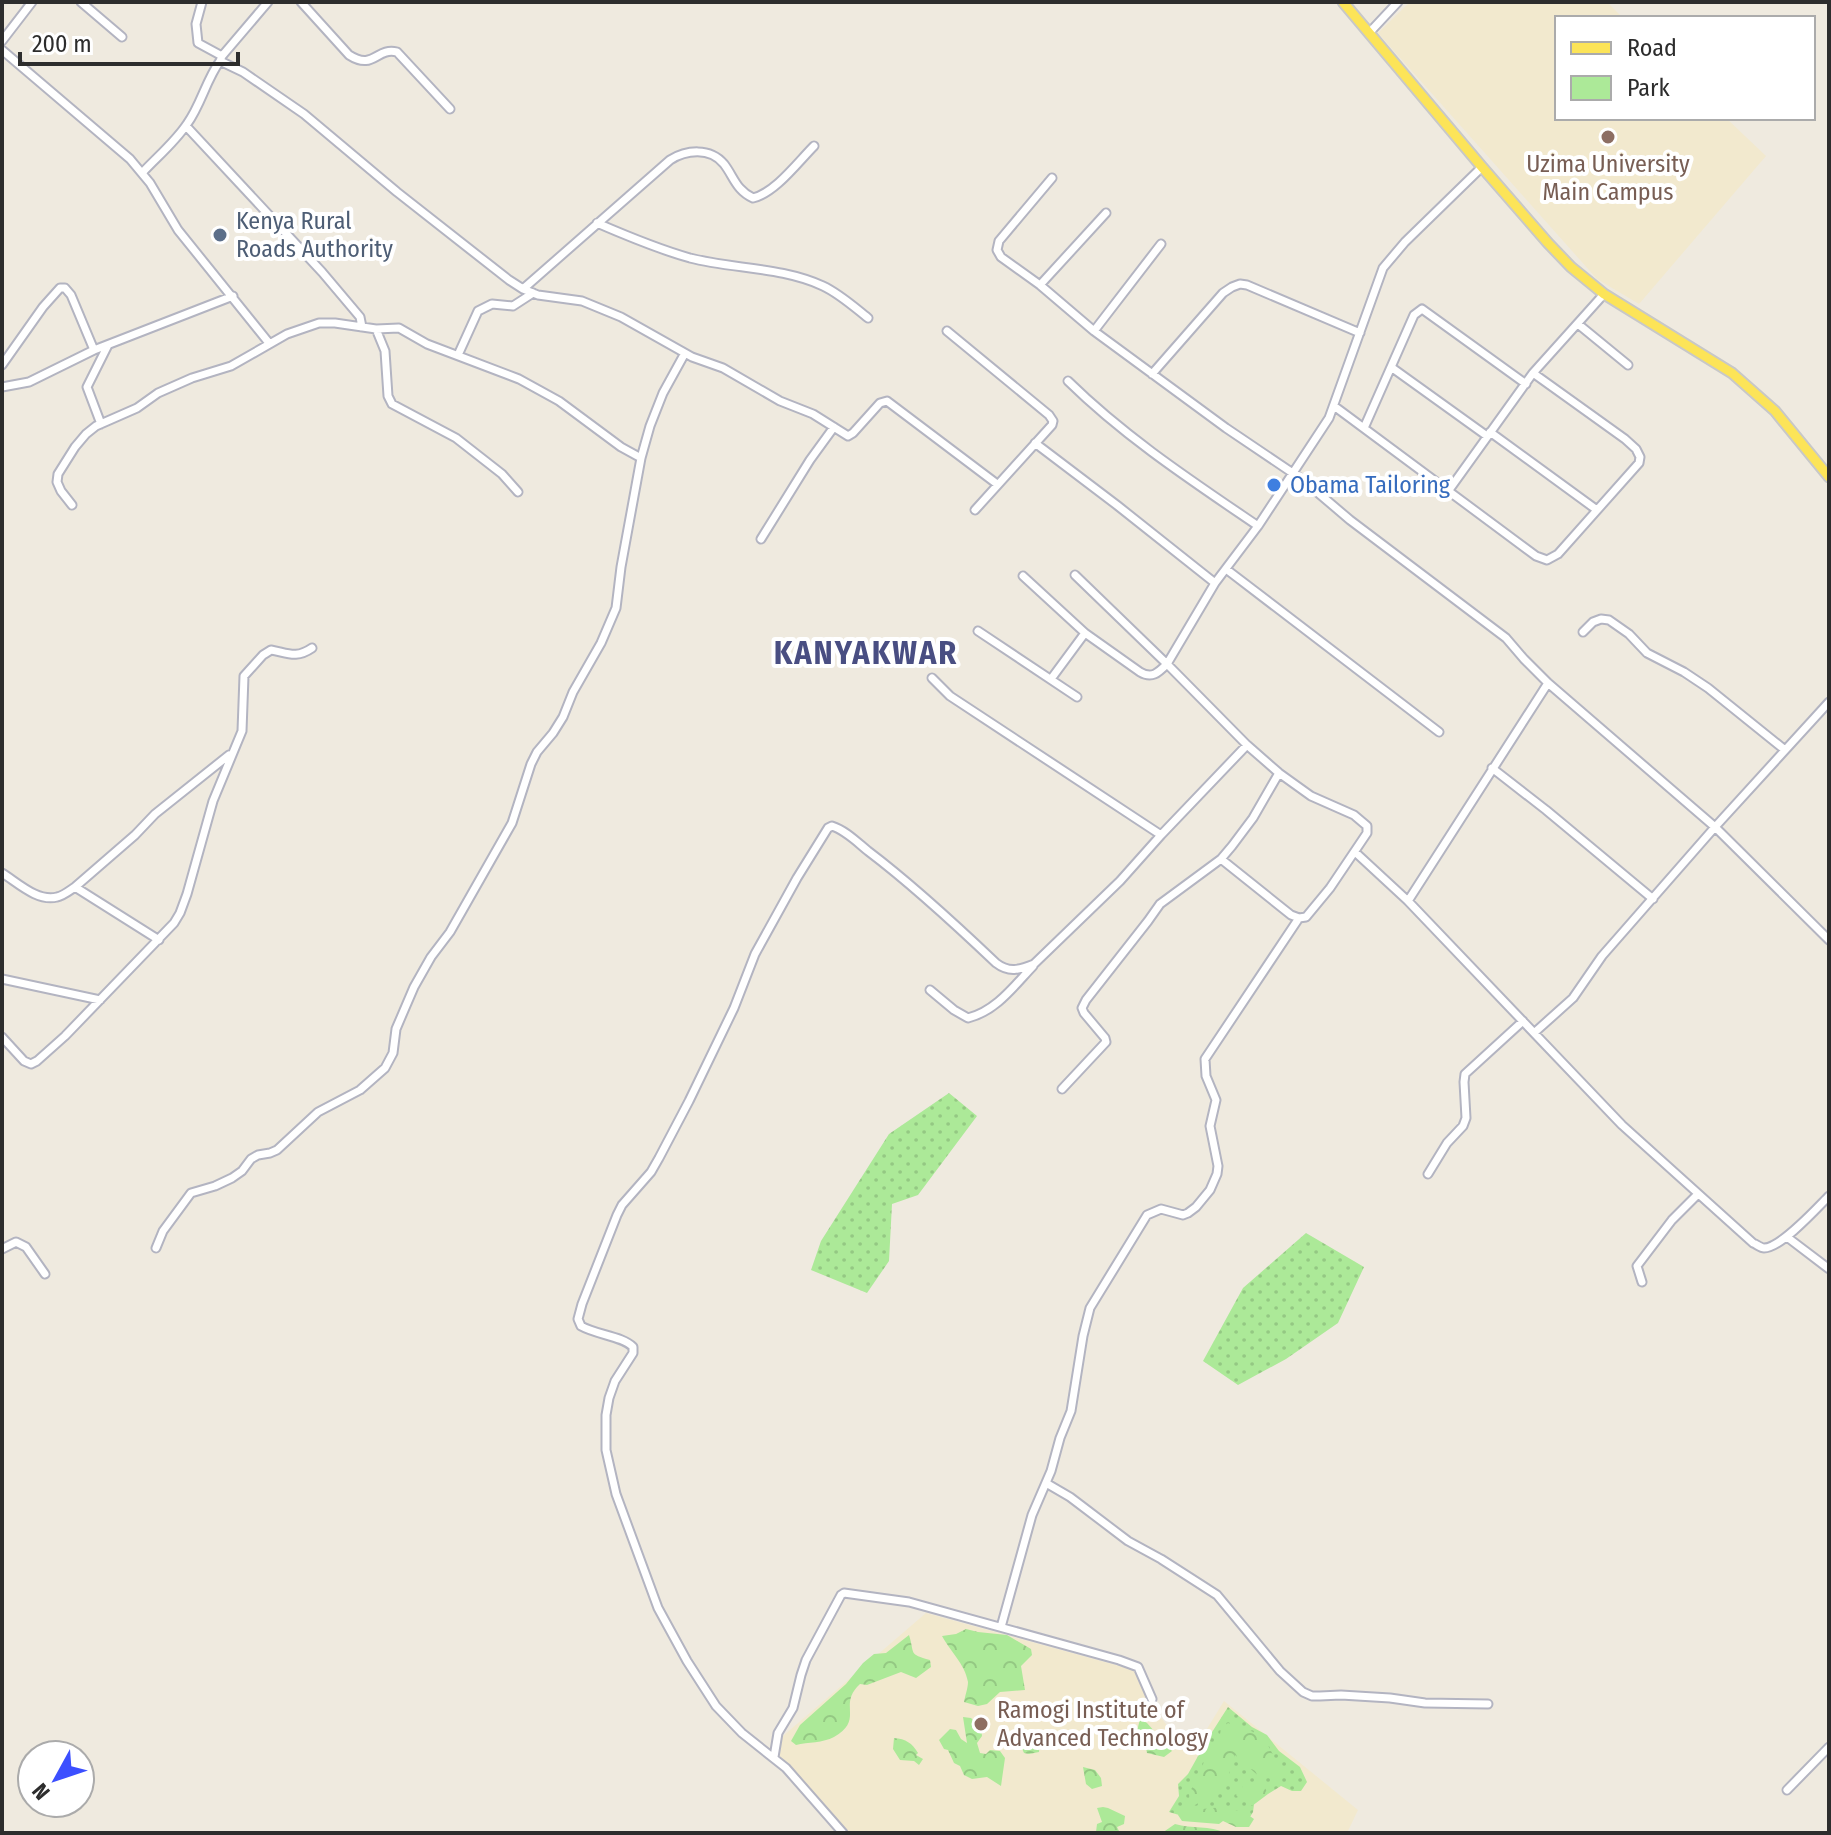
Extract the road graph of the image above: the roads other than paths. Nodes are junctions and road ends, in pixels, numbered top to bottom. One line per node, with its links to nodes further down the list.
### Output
1 (32, 2): 10 (street)
2 (81, 2): 9 (street)
3 (202, 2): 12 (street)
4 (268, 2): 12 (street)
5 (301, 2): 13 (street)
6 (1343, 2): 8 (main road)
7 (1398, 2): 8 (street)
8 (1369, 33): 16 (main road)
9 (122, 37)
10 (2, 41)
11 (2, 50): 17 (street)
12 (221, 58): 14 (street); 23 (street)
13 (450, 109)
14 (186, 126): 17 (street); 29 (street)
15 (814, 146): 20 (street)
16 (1482, 167): 25 (main road); 33 (street)
17 (143, 172): 26 (street)
18 (1052, 178): 22 (street)
19 (1106, 213): 22 (street)
20 (597, 223): 23 (street); 27 (street)
21 (1161, 244): 32 (street)
22 (1040, 285): 32 (street)
23 (523, 289): 24 (street)
24 (533, 293): 39 (street); 40 (street)
25 (1604, 294): 28 (street); 57 (main road)
26 (233, 296): 34 (street); 35 (street)
27 (868, 318)
28 (1578, 324): 42 (street); 44 (street)
29 (362, 327): 30 (street); 34 (street)
30 (376, 329): 40 (street); 60 (street)
31 (947, 331): 54 (street)
32 (1094, 331): 45 (street)
33 (1360, 333): 45 (street); 49 (street)
34 (269, 343): 50 (street)
35 (108, 345): 37 (street); 50 (street)
36 (12, 350): 37 (street); 38 (street); 41 (street)
37 (94, 350): 48 (street)
38 (2, 351)
39 (685, 353): 51 (street); 55 (street)
40 (458, 355): 55 (street)
41 (2, 365)
42 (1628, 365)
43 (1391, 367): 47 (street); 52 (street); 53 (street)
44 (1533, 373): 47 (street); 63 (street)
45 (1152, 374): 56 (street)
46 (1068, 381): 64 (street)
47 (1526, 384): 53 (street)
48 (2, 387)
49 (1334, 406): 52 (street); 56 (street)
50 (101, 424): 61 (street)
51 (834, 427): 58 (street); 65 (street)
52 (1364, 428): 59 (street)
53 (1488, 434): 59 (street); 63 (street)
54 (1035, 443): 58 (street); 69 (street)
55 (641, 458): 109 (street)
56 (1293, 474): 64 (street); 77 (street)
57 (1829, 477)
58 (997, 484): 62 (street)
59 (1449, 490): 63 (street)
60 (518, 492)
61 (72, 505)
62 (975, 510)
63 (1597, 510)
64 (1258, 526): 66 (street)
65 (761, 539)
66 (1226, 569): 69 (street); 80 (street)
67 (1075, 575): 74 (street)
68 (1023, 576): 72 (street)
69 (1215, 583): 74 (street)
70 (978, 631): 76 (street)
71 (1583, 632): 82 (street)
72 (1085, 633): 74 (street); 76 (street)
73 (312, 648): 83 (street)
74 (1167, 664): 81 (street)
75 (932, 678): 87 (street)
76 (1051, 679): 78 (street)
77 (1548, 683): 84 (street); 86 (street)
78 (1077, 697)
79 (1829, 702): 82 (street)
80 (1439, 732)
81 (1247, 745): 85 (street); 87 (street)
82 (1785, 750): 86 (street)
83 (232, 752): 91 (street); 95 (street)
84 (1492, 768): 92 (street); 93 (street)
85 (1279, 773): 88 (street); 89 (street)
86 (1715, 827): 92 (street); 96 (street)
87 (1161, 835): 97 (street)
88 (1355, 852): 93 (street); 94 (street)
89 (1221, 859): 94 (street); 104 (street)
90 (2, 873): 91 (street)
91 (75, 887): 95 (street)
92 (1653, 899): 102 (street)
93 (1408, 901): 101 (street)
94 (1299, 918): 114 (street)
95 (159, 940): 100 (street)
96 (1829, 940)
97 (1034, 964): 99 (street); 119 (street)
98 (2, 979): 100 (street)
99 (930, 990)
100 (100, 1000): 103 (street)
101 (1523, 1021): 102 (street); 105 (street)
102 (1534, 1033): 106 (street)
103 (2, 1037)
104 (1062, 1089)
105 (1428, 1174)
106 (1698, 1194): 108 (street); 113 (street)
107 (1829, 1196): 108 (street)
108 (1787, 1237): 111 (street)
109 (156, 1248)
110 (2, 1249): 112 (street)
111 (1829, 1269)
112 (45, 1274)
113 (1642, 1282)
114 (1046, 1483): 115 (street); 117 (street)
115 (1001, 1627): 116 (street); 119 (street)
116 (1152, 1699)
117 (1488, 1704)
118 (1829, 1747): 120 (street)
119 (774, 1757): 121 (street)
120 (1787, 1790)
121 (843, 1833)

